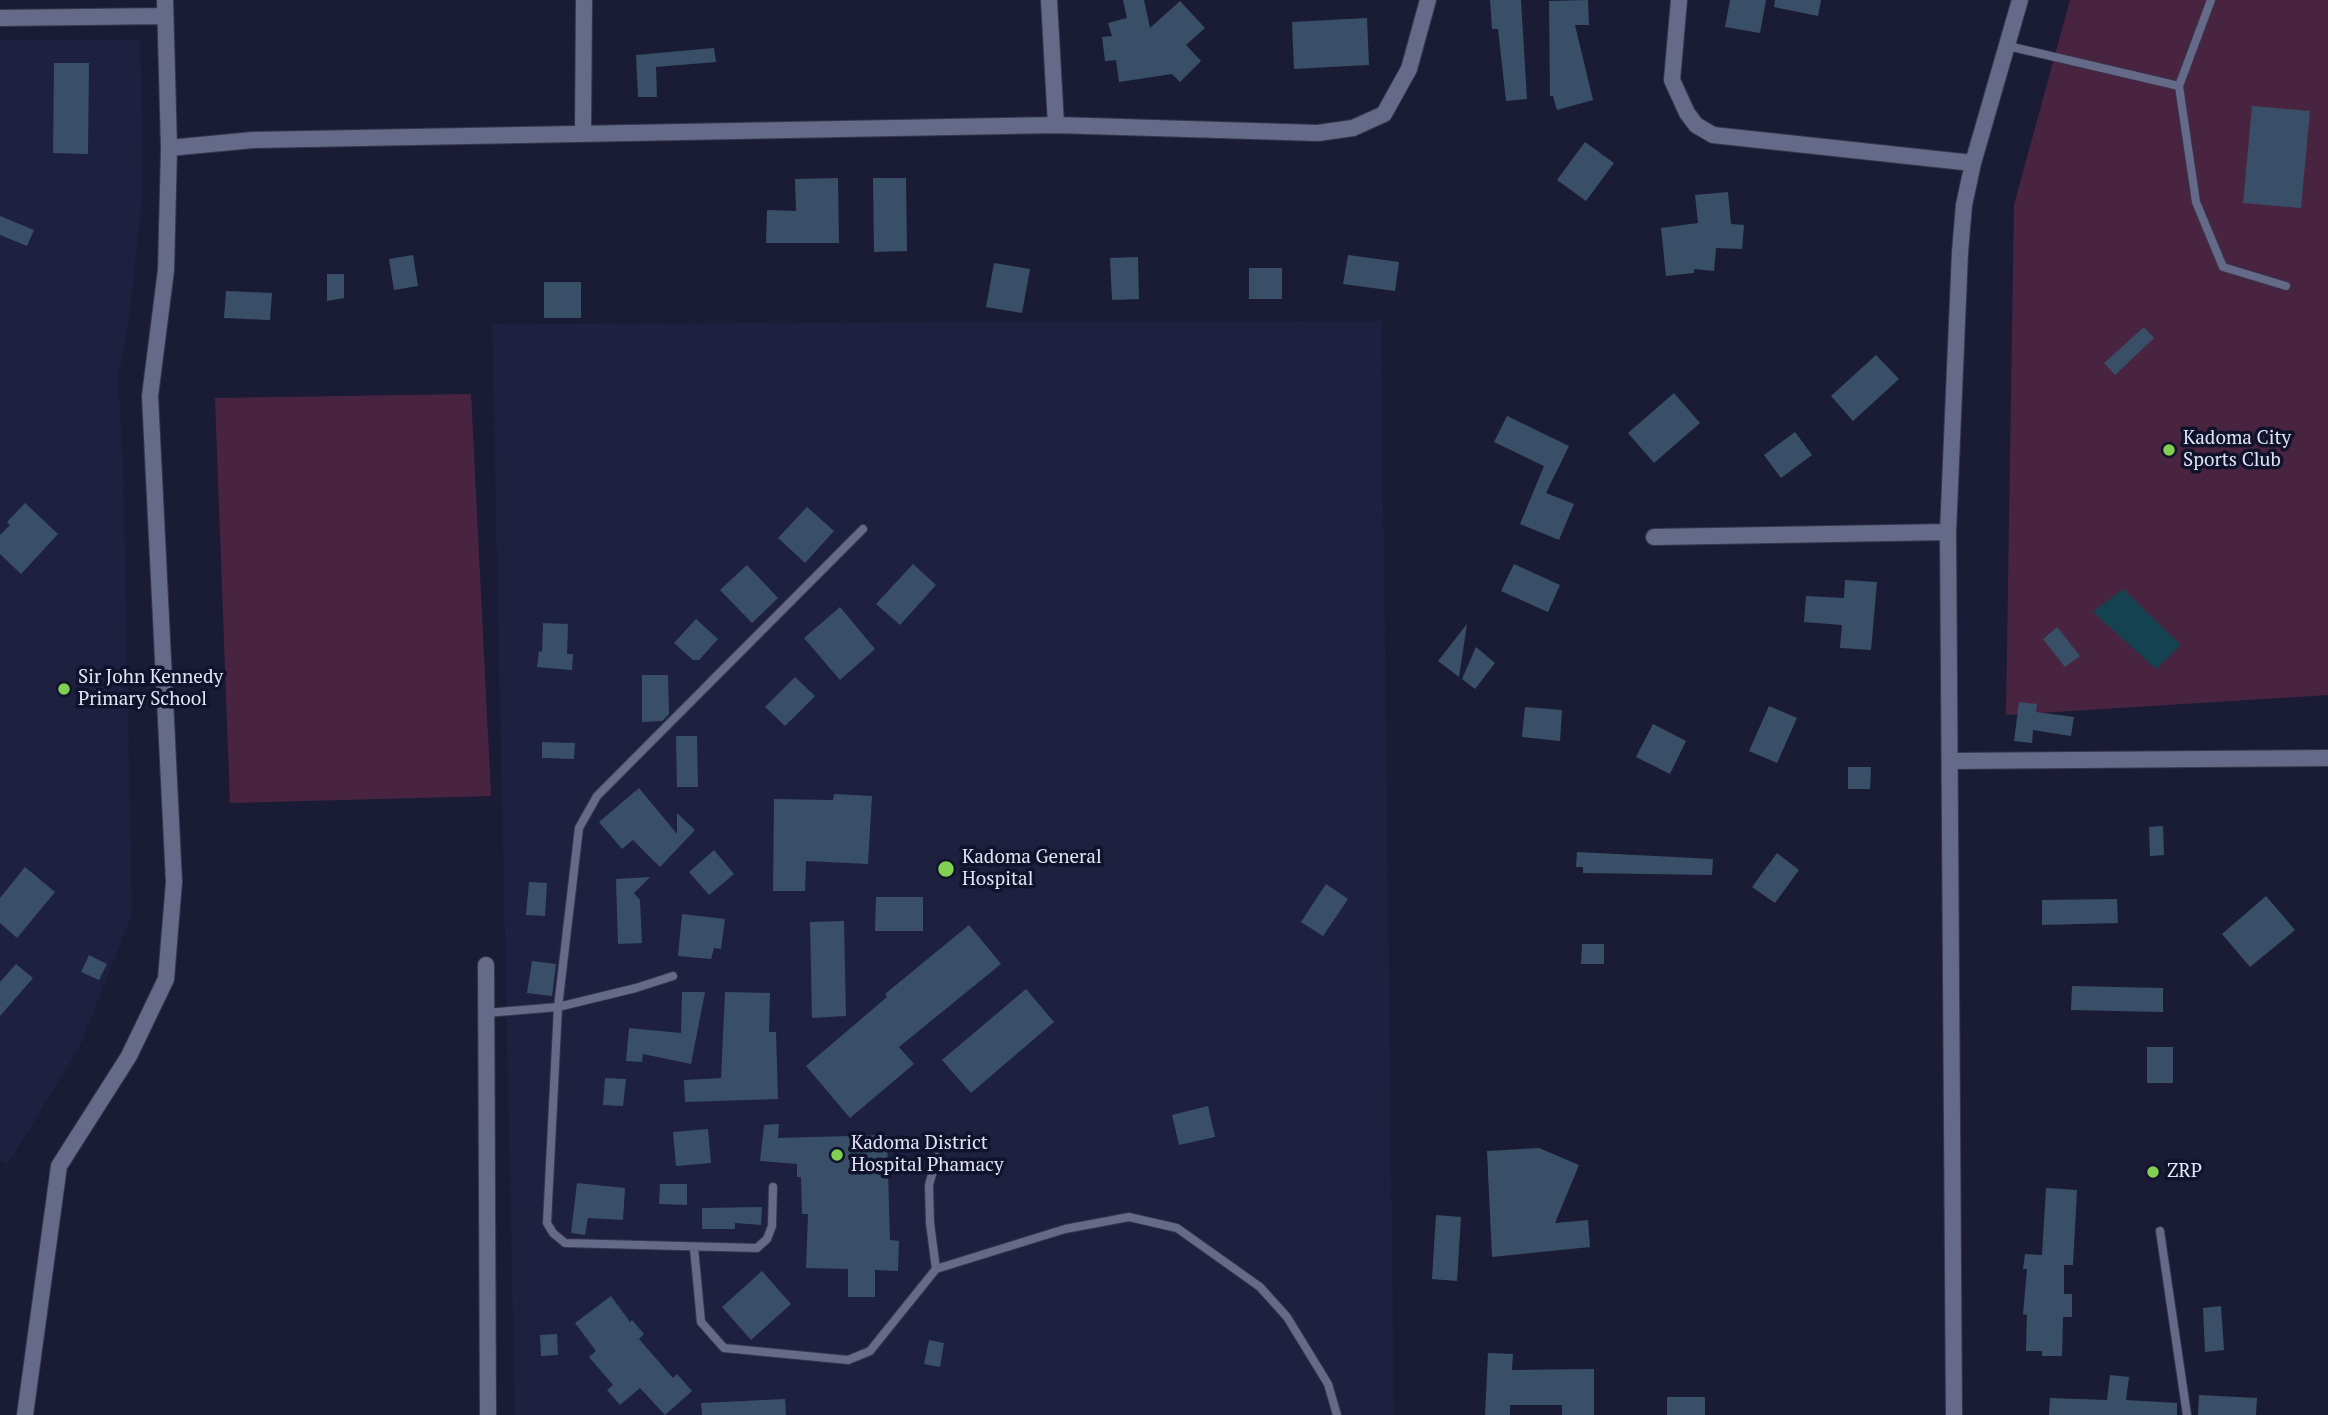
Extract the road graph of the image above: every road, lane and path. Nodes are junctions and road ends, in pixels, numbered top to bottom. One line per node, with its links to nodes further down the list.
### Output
1 (584, 0): 12 (street)
2 (1049, 0): 11 (street)
3 (1428, 0): 11 (street)
4 (1679, 0): 14 (street)
5 (2020, 0): 9 (street)
6 (2211, 0): 10 (lane)
7 (165, 8): 8 (street); 13 (street)
8 (0, 19)
9 (2008, 46): 10 (lane); 14 (street)
10 (2179, 86): 15 (lane)
11 (1055, 125): 12 (street)
12 (583, 134): 13 (street)
13 (169, 148): 30 (street)
14 (1973, 163): 17 (street)
15 (2286, 286)
16 (863, 529): 23 (lane)
17 (1948, 532): 18 (street); 20 (street)
18 (1654, 537)
19 (2328, 758): 20 (street)
20 (1950, 761): 33 (street)
21 (486, 965): 24 (street)
22 (673, 976): 23 (lane)
23 (558, 1007): 24 (lane); 28 (lane)
24 (486, 1013): 31 (street)
25 (937, 1157): 29 (lane)
26 (773, 1187): 28 (lane)
27 (2160, 1231): 34 (lane)
28 (694, 1248): 29 (lane)
29 (936, 1269): 32 (lane)
30 (25, 1415)
31 (488, 1415)
32 (1338, 1415)
33 (1954, 1415)
34 (2187, 1415)

